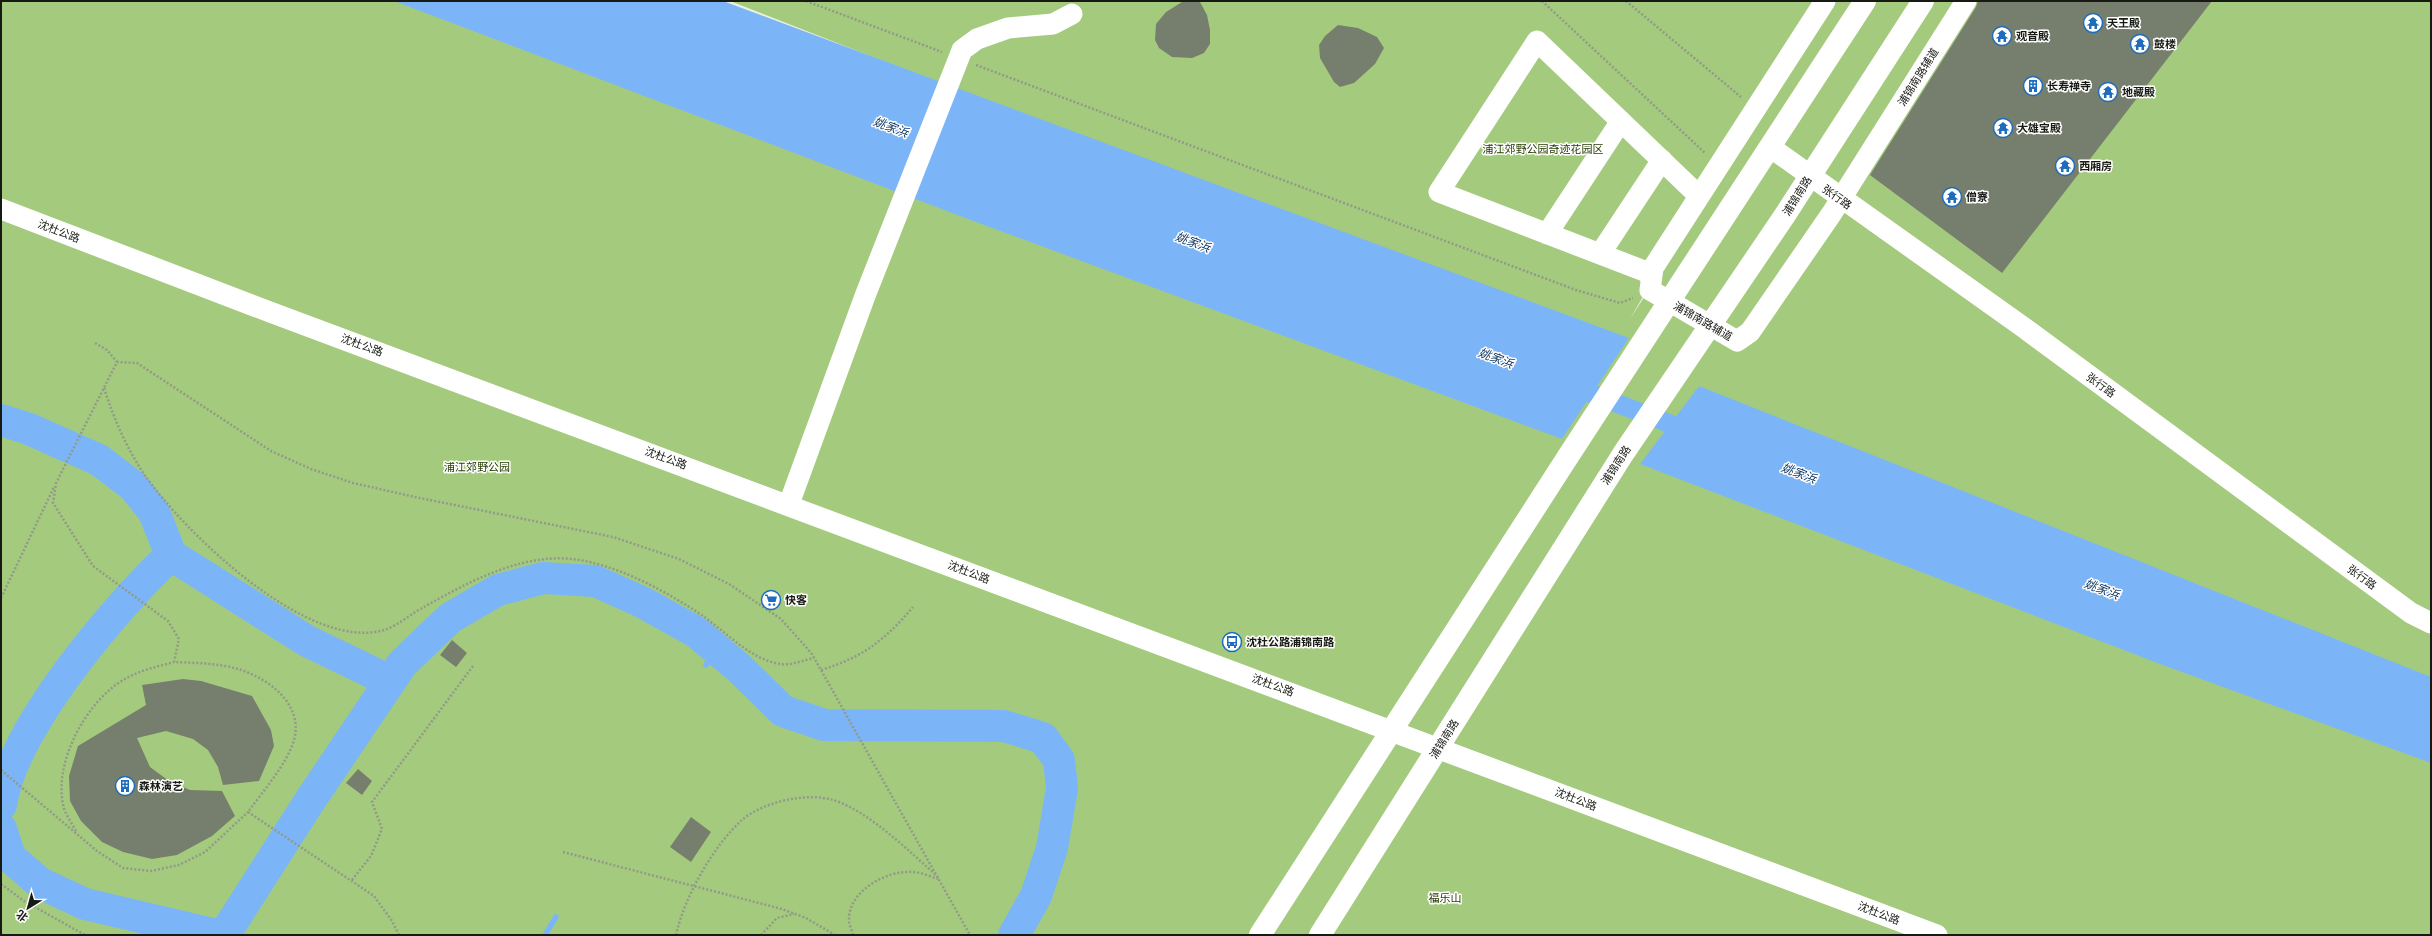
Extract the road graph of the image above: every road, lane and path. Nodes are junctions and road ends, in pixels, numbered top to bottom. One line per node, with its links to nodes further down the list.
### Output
1 (806, 1): 9 (path)
2 (1542, 1): 13 (path)
3 (1626, 1): 10 (path)
4 (1825, 1): 10 (street)
5 (1865, 1): 12 (main road)
6 (1923, 1): 15 (main road, 浦锦南路)
7 (1966, 1): 17 (street, 浦锦南路辅道)
8 (1072, 14): 9 (street)
9 (960, 56): 21 (path); 26 (street)
10 (1755, 109): 16 (street)
11 (1621, 121): 14 (street); 19 (street); 19 (street)
12 (1770, 147): 15 (street, 张行路); 34 (main road)
13 (1707, 155)
14 (1662, 160): 16 (street); 20 (street)
15 (1809, 177): 17 (street, 张行路); 35 (main road, 浦锦南路)
16 (1699, 196): 21 (street)
17 (1840, 199): 21 (street, 浦锦南路辅道); 29 (street, 张行路)
18 (1, 209): 26 (street, 沈杜公路)
19 (1547, 234): 20 (street)
20 (1600, 254): 21 (street)
21 (1651, 282)
22 (95, 343): 23 (path)
23 (117, 362): 24 (path); 30 (path)
24 (104, 387): 25 (path); 30 (path)
25 (56, 483): 27 (path); 31 (path)
26 (788, 504): 34 (street, 沈杜公路)
27 (1, 598)
28 (913, 608): 33 (path)
29 (2431, 623)
30 (814, 658): 33 (path)
31 (174, 662): 37 (path); 38 (path)
32 (473, 666): 41 (path)
33 (821, 670): 40 (path)
34 (1393, 730): 35 (street, 沈杜公路); 52 (main road)
35 (1438, 748): 53 (main road, 浦锦南路); 54 (street, 沈杜公路)
36 (1, 770): 38 (path)
37 (248, 812): 38 (path); 41 (path)
38 (77, 833)
39 (563, 852): 43 (path)
40 (940, 879): 43 (path); 50 (path); 51 (path)
41 (352, 880): 46 (path)
42 (1, 884): 45 (path)
43 (695, 886): 44 (path); 47 (path)
44 (795, 914): 48 (path); 49 (path)
45 (85, 935)
46 (399, 935)
47 (676, 935)
48 (761, 935)
49 (835, 935)
50 (853, 935)
51 (970, 935)
52 (1260, 935)
53 (1320, 935)
54 (1937, 935)

